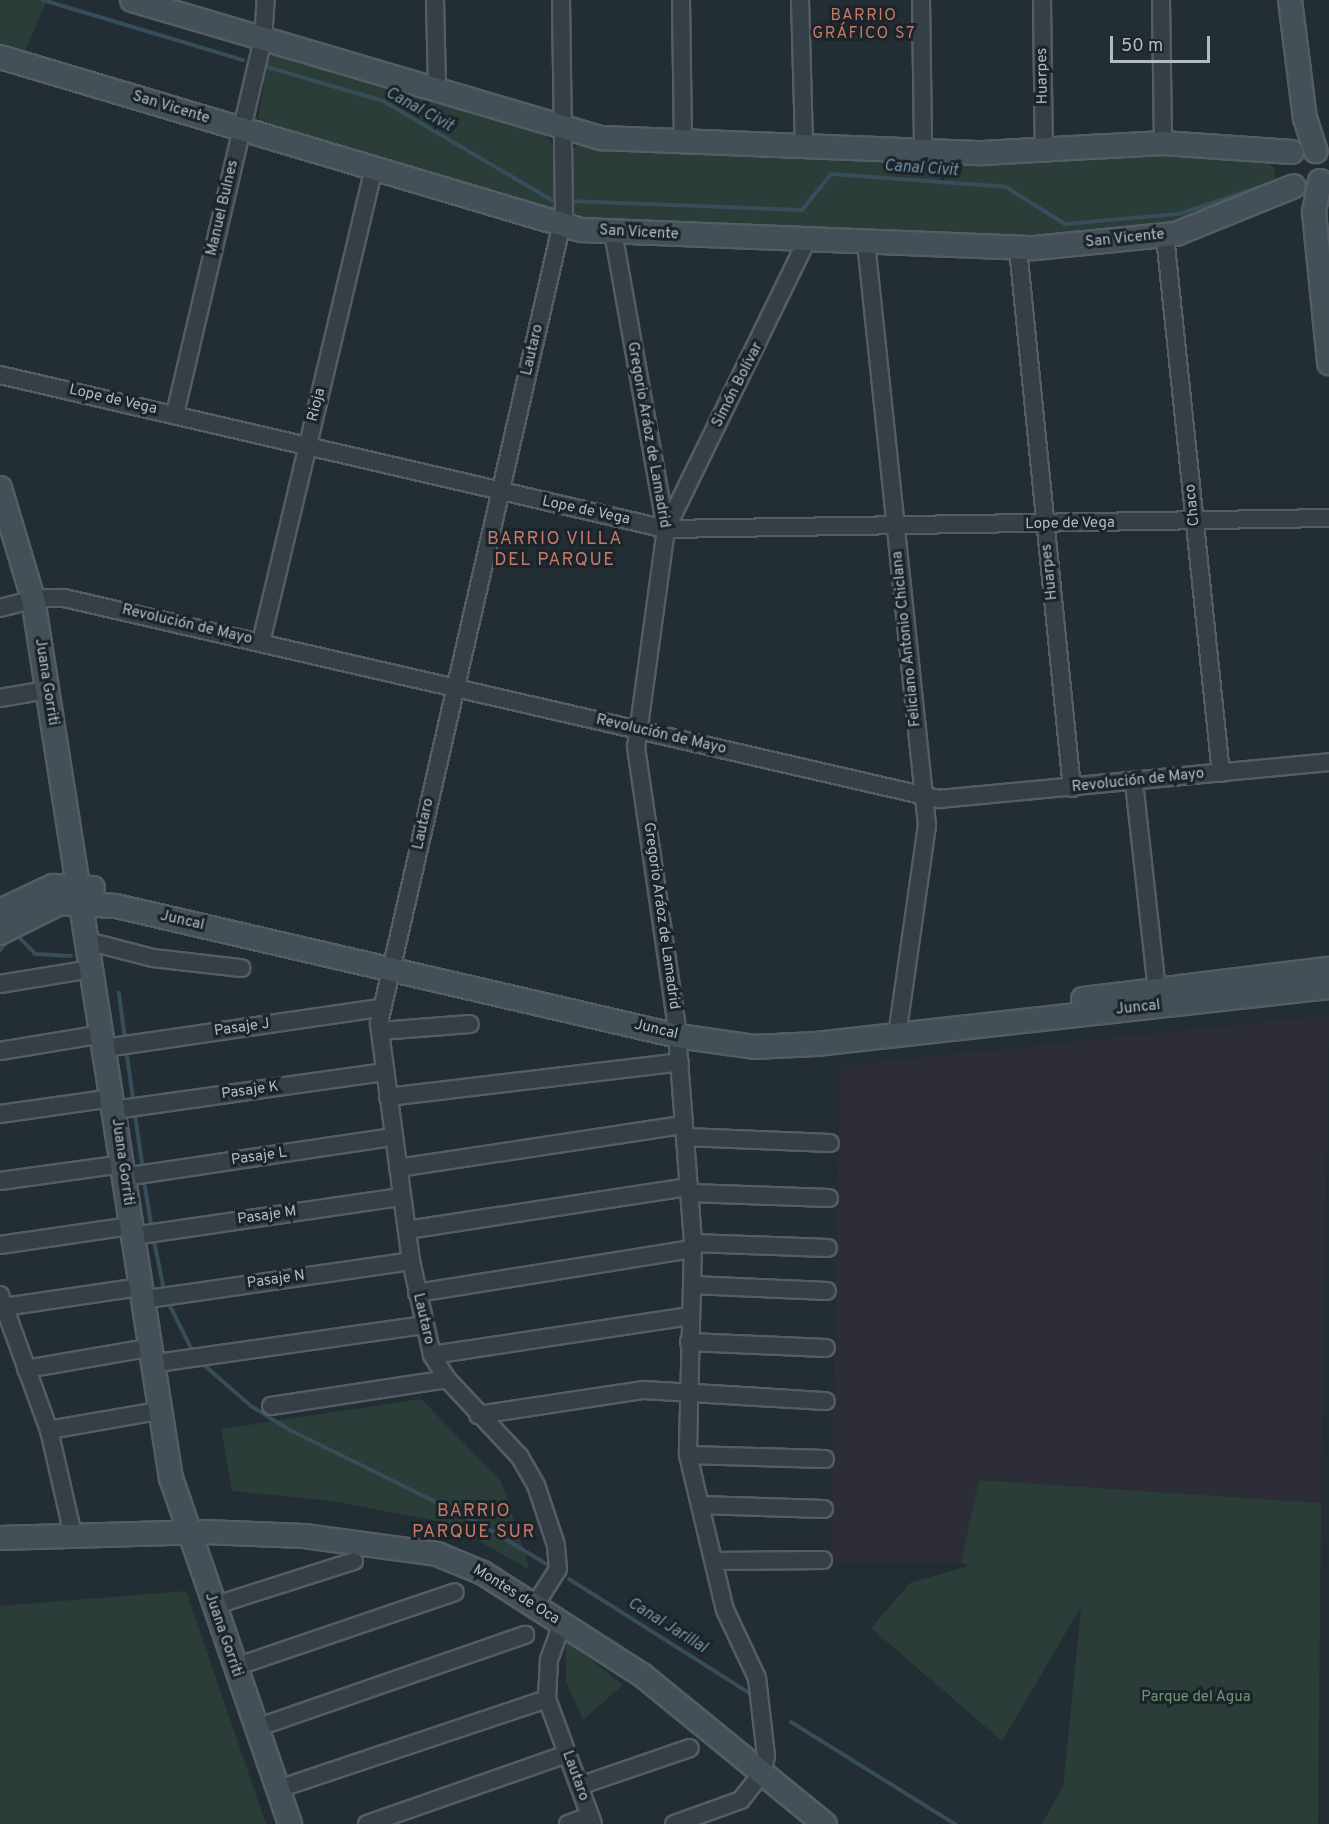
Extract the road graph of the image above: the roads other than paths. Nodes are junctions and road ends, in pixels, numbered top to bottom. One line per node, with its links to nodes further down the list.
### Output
1 (132, 0): 11 (street)
2 (266, 0): 11 (street, Manuel Bulnes)
3 (435, 0): 13 (street)
4 (561, 0): 14 (street, Lautaro)
5 (681, 0): 16 (street)
6 (800, 0): 18 (street)
7 (921, 0): 19 (street)
8 (1042, 0): 20 (street, Huarpes)
9 (1161, 0): 17 (street)
10 (1290, 0): 21 (street)
11 (263, 39): 13 (street); 15 (street, Manuel Bulnes)
12 (0, 57): 15 (street, San Vicente)
13 (437, 89): 14 (street)
14 (563, 129): 16 (street); 26 (street, Lautaro)
15 (242, 130): 22 (street, San Vicente); 35 (street, Manuel Bulnes)
16 (683, 142): 18 (street)
17 (1163, 143): 20 (street); 21 (street)
18 (804, 147): 19 (street)
19 (923, 151): 20 (street)
20 (1044, 153)
21 (1310, 153): 23 (street); 24 (street)
22 (374, 169): 26 (street, San Vicente); 36 (street, Rioja)
23 (1324, 179): 24 (street); 25 (street)
24 (1295, 187): 25 (street); 28 (street, San Vicente)
25 (1314, 212): 32 (street)
26 (561, 227): 27 (street, San Vicente); 38 (street, Lautaro)
27 (613, 232): 29 (street, San Vicente); 44 (street, Gregorio Aráoz de Lamadrid)
28 (1165, 236): 31 (street, San Vicente); 41 (street, Chaco)
29 (807, 240): 30 (street, San Vicente); 44 (street, Simón Bolívar)
30 (866, 242): 31 (street, San Vicente); 42 (street, Feliciano Antonio Chiclana)
31 (1018, 248): 43 (street, Huarpes)
32 (1325, 279): 33 (street)
33 (1329, 363)
34 (0, 375): 35 (street, Lope de Vega)
35 (175, 414): 36 (street, Lope de Vega)
36 (308, 444): 38 (street, Lope de Vega); 47 (street, Rioja)
37 (0, 488): 40 (street, Juana Gorriti)
38 (500, 492): 44 (street, Lope de Vega); 48 (street, Lautaro)
39 (1329, 518): 41 (street, Lope de Vega)
40 (5, 520): 45 (street, Juana Gorriti)
41 (1195, 522): 43 (street, Lope de Vega); 53 (street, Chaco)
42 (895, 525): 43 (street, Lope de Vega); 44 (street, Lope de Vega); 56 (street, Feliciano Antonio Chiclana)
43 (1045, 525): 55 (street, Huarpes)
44 (666, 529): 51 (street, Gregorio Aráoz de Lamadrid)
45 (33, 599): 46 (street, Revolución de Mayo); 47 (street, Revolución de Mayo); 49 (street, Juana Gorriti)
46 (0, 608)
47 (261, 642): 48 (street, Revolución de Mayo)
48 (454, 686): 51 (street, Revolución de Mayo); 62 (street, Lautaro)
49 (47, 690): 50 (street); 57 (street, Juana Gorriti)
50 (0, 698)
51 (639, 729): 56 (street, Revolución de Mayo); 71 (street, Gregorio Aráoz de Lamadrid)
52 (1329, 762): 53 (street, Revolución de Mayo)
53 (1221, 773): 54 (street, Revolución de Mayo)
54 (1134, 783): 55 (street, Revolución de Mayo); 67 (street)
55 (1072, 788): 56 (street, Revolución de Mayo)
56 (923, 796): 70 (street, Feliciano Antonio Chiclana)
57 (80, 894): 58 (street, Juncal); 59 (street, Juncal); 60 (street, Juncal); 61 (street, Juana Gorriti); 62 (street, Juncal)
58 (116, 906): 61 (street); 62 (street, Juncal)
59 (0, 911)
60 (0, 933)
61 (93, 959): 63 (street); 65 (street); 73 (street, Juana Gorriti)
62 (393, 962): 68 (street, Lautaro); 71 (street, Juncal)
63 (241, 968)
64 (1329, 969): 67 (street, Juncal)
65 (0, 984)
66 (1329, 987): 67 (street, Juncal)
67 (1158, 998): 70 (street, Juncal)
68 (380, 1008): 72 (street, Lautaro); 73 (street, Pasaje J)
69 (470, 1024): 72 (street)
70 (897, 1027): 71 (street, Juncal)
71 (677, 1028): 75 (street, Gregorio Aráoz de Lamadrid)
72 (380, 1030): 76 (street, Lautaro)
73 (104, 1041): 74 (street, Pasaje J); 78 (street, Juana Gorriti)
74 (0, 1051)
75 (680, 1062): 77 (street); 80 (street, Gregorio Aráoz de Lamadrid)
76 (385, 1072): 77 (street, Lautaro); 78 (street, Pasaje K)
77 (388, 1097): 81 (street, Lautaro)
78 (113, 1104): 79 (street, Pasaje K); 84 (street, Juana Gorriti)
79 (0, 1114)
80 (685, 1131): 82 (street); 83 (street); 86 (street, Gregorio Aráoz de Lamadrid)
81 (393, 1137): 83 (street, Lautaro); 84 (street, Pasaje L)
82 (830, 1143)
83 (398, 1168): 87 (street, Lautaro)
84 (123, 1170): 85 (street, Pasaje L); 90 (street, Juana Gorriti)
85 (0, 1181)
86 (689, 1190): 88 (street); 89 (street); 92 (street, Gregorio Aráoz de Lamadrid)
87 (401, 1197): 89 (street, Lautaro); 90 (street, Pasaje M)
88 (829, 1198)
89 (407, 1230): 94 (street, Lautaro)
90 (132, 1231): 91 (street, Pasaje M); 98 (street, Juana Gorriti)
91 (0, 1245)
92 (693, 1246): 93 (street); 95 (street, Gregorio Aráoz de Lamadrid); 97 (street)
93 (828, 1248)
94 (411, 1261): 97 (street, Lautaro); 98 (street, Pasaje N)
95 (692, 1286): 96 (street); 100 (street, Gregorio Aráoz de Lamadrid)
96 (827, 1291)
97 (417, 1293): 101 (street, Lautaro)
98 (141, 1294): 99 (street, Pasaje N); 105 (street, Juana Gorriti)
99 (2, 1301): 106 (street)
100 (690, 1316): 102 (street, Gregorio Aráoz de Lamadrid); 104 (street)
101 (423, 1324): 104 (street, Lautaro); 105 (street)
102 (689, 1342): 103 (street); 108 (street, Gregorio Aráoz de Lamadrid)
103 (826, 1348)
104 (432, 1355): 107 (street, Lautaro)
105 (149, 1356): 106 (street); 111 (street, Juana Gorriti)
106 (26, 1368): 113 (street)
107 (447, 1379): 110 (street); 112 (street, Lautaro)
108 (687, 1395): 109 (street); 112 (street); 114 (street, Gregorio Aráoz de Lamadrid)
109 (826, 1401)
110 (271, 1406)
111 (158, 1411): 113 (street); 118 (street, Juana Gorriti)
112 (478, 1415): 125 (street, Lautaro)
113 (49, 1430): 119 (street)
114 (688, 1455): 115 (street); 116 (street, Gregorio Aráoz de Lamadrid)
115 (825, 1459)
116 (700, 1505): 117 (street); 123 (street, Gregorio Aráoz de Lamadrid)
117 (824, 1509)
118 (188, 1532): 119 (street, Montes de Oca); 125 (street, Montes de Oca); 126 (street, Juana Gorriti)
119 (73, 1535): 120 (street, Montes de Oca)
120 (0, 1538)
121 (823, 1560): 123 (street)
122 (354, 1561): 126 (street)
123 (714, 1561): 134 (street, Gregorio Aráoz de Lamadrid)
124 (455, 1592): 129 (street)
125 (535, 1605): 127 (street, Montes de Oca)
126 (213, 1606): 129 (street, Juana Gorriti)
127 (562, 1624): 130 (street, Lautaro); 134 (street, Montes de Oca)
128 (525, 1635): 131 (street)
129 (235, 1667): 131 (street, Juana Gorriti)
130 (547, 1699): 133 (street, Lautaro); 136 (street)
131 (256, 1728): 136 (street, Juana Gorriti)
132 (690, 1749): 135 (street)
133 (567, 1754): 135 (street, Lautaro); 139 (street)
134 (762, 1773): 141 (street); 142 (street, Montes de Oca)
135 (579, 1786): 137 (street, Lautaro)
136 (278, 1790): 138 (street, Juana Gorriti)
137 (592, 1820): 140 (street)
138 (290, 1824)
139 (367, 1824)
140 (568, 1824)
141 (674, 1824)
142 (825, 1824)

